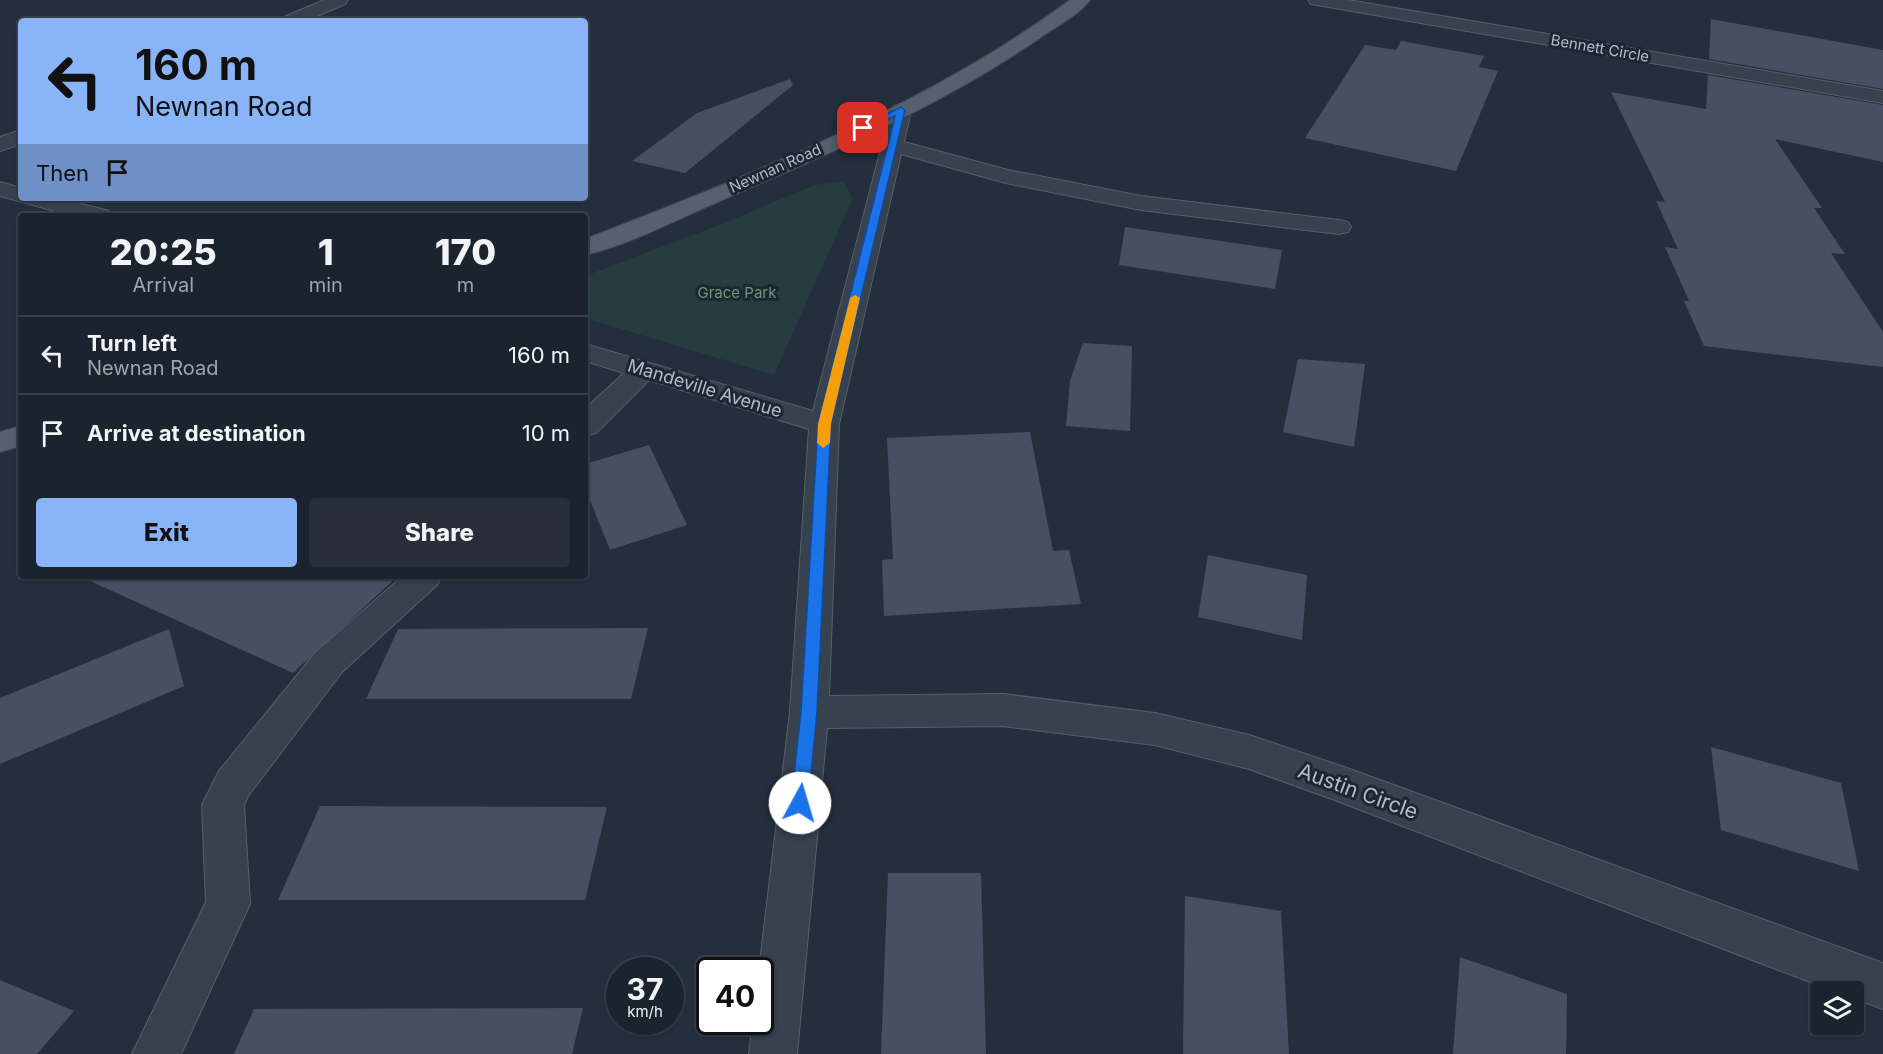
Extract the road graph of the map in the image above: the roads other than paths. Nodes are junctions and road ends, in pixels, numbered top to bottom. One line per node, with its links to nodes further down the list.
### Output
1 (339, 0): 4 (street)
2 (1081, 0): 6 (main road, Newnan Road)
3 (1317, 0): 5 (street, Bennett Circle)
4 (297, 18)
5 (1883, 97)
6 (901, 110): 8 (street); 15 (main road, Newnan Road)
7 (18, 137): 9 (street)
8 (892, 145): 14 (street); 19 (street)
9 (0, 146)
10 (0, 189): 11 (street)
11 (18, 194)
12 (43, 201): 13 (street)
13 (89, 213)
14 (1339, 227)
15 (588, 247)
16 (588, 353): 17 (street, Mandeville Avenue)
17 (643, 370): 18 (street); 19 (street, Mandeville Avenue)
18 (588, 423)
19 (825, 424): 23 (street)
20 (18, 437): 21 (main road)
21 (0, 442)
22 (422, 579): 25 (street)
23 (809, 712): 24 (street, Austin Circle); 26 (street)
24 (1883, 986)
25 (156, 1054)
26 (773, 1054)

